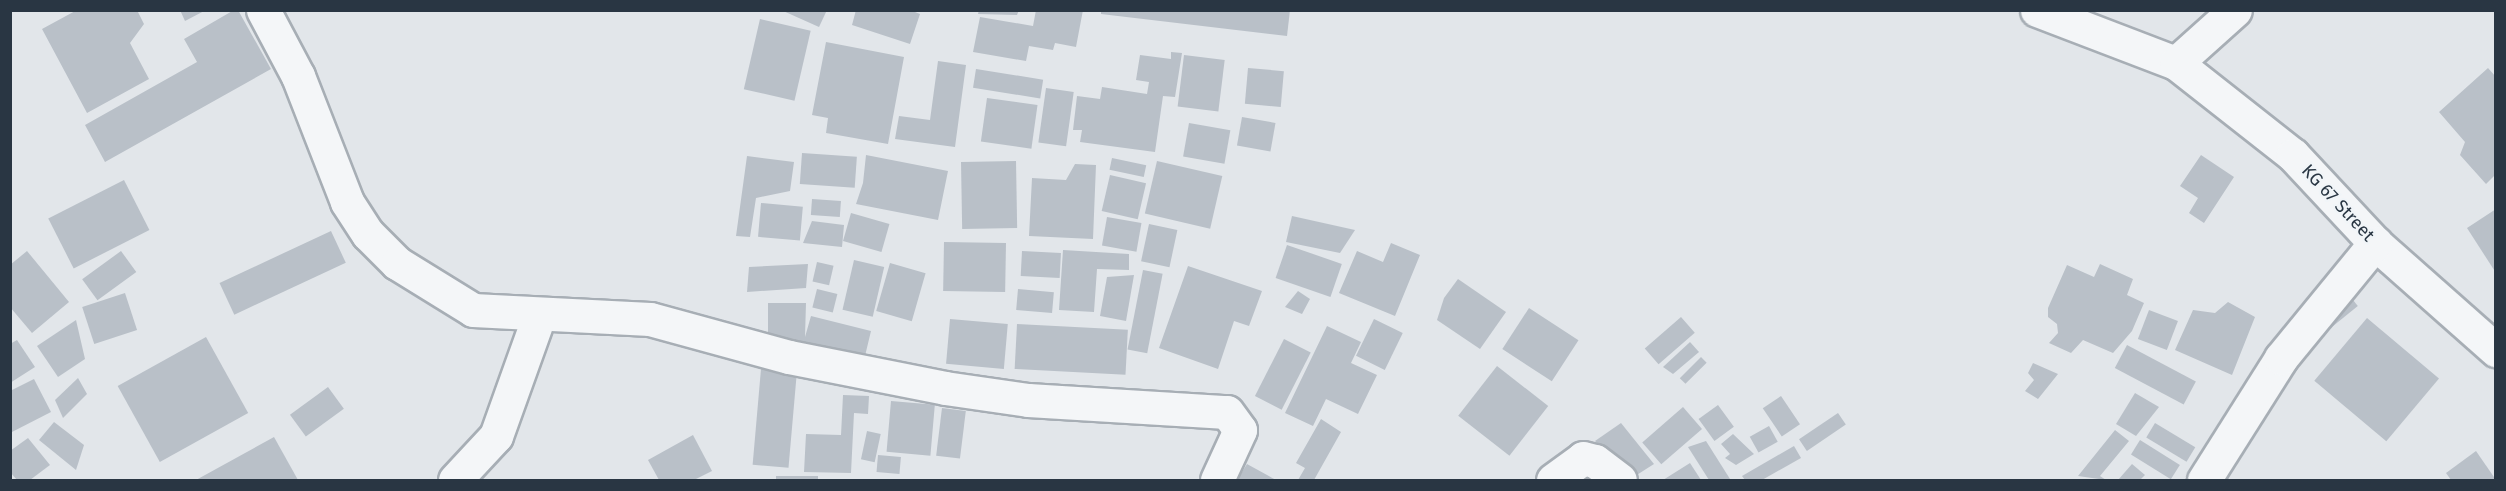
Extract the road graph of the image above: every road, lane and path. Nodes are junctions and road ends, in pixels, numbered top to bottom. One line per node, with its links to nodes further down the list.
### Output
1 (263, 10): 6 (street)
2 (2037, 10): 4 (street, KG 67 Street)
3 (2235, 10): 4 (street)
4 (2176, 63): 5 (street, KG 67 Street)
5 (2375, 243): 7 (street, KG 67 Street); 12 (street)
6 (539, 316): 8 (street); 9 (street)
7 (2496, 350)
8 (454, 480)
9 (1217, 480)
10 (1553, 480): 11 (street)
11 (1620, 480)
12 (2204, 480)

